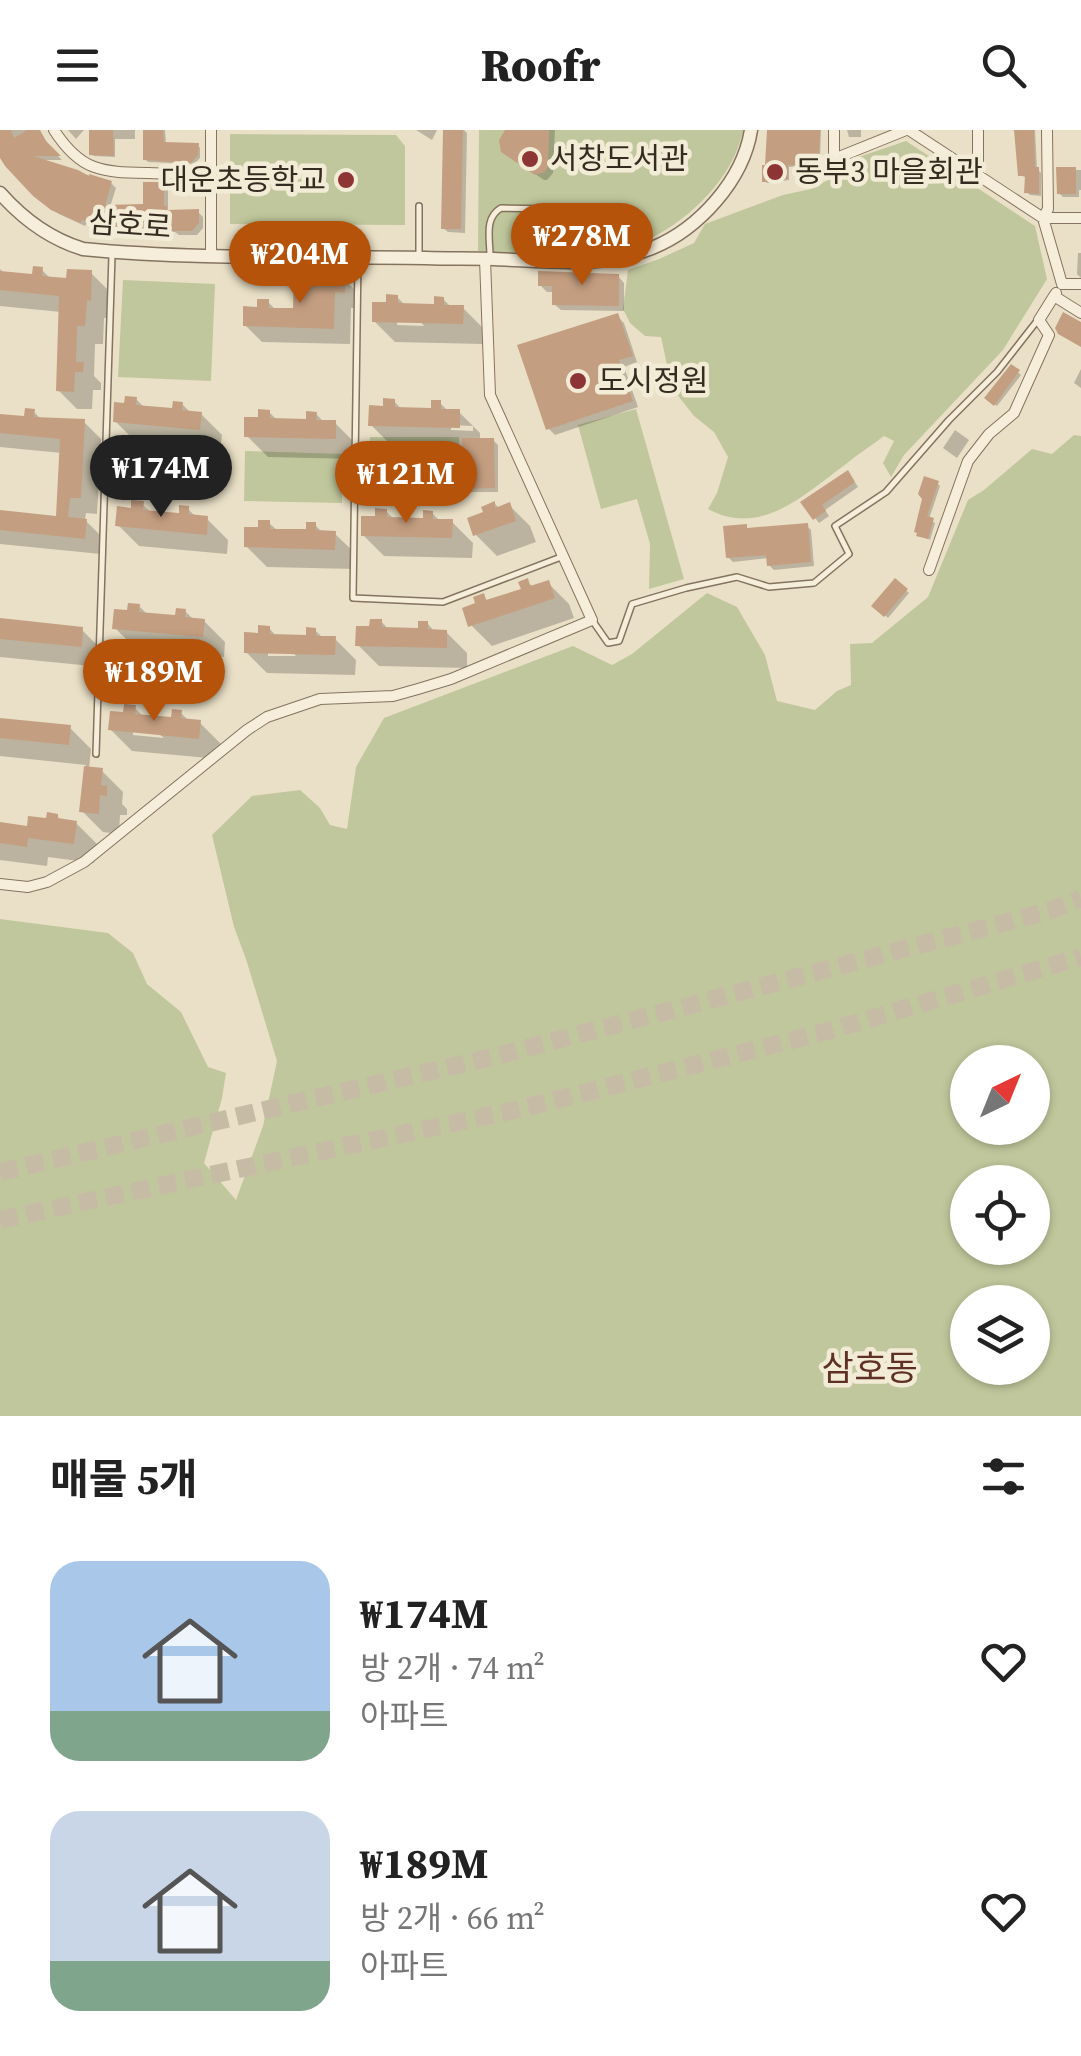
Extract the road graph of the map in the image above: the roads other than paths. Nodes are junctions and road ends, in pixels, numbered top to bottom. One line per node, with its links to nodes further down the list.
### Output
1 (54, 130): 8 (street)
2 (211, 130): 8 (street)
3 (751, 130): 19 (street, 삼호로)
4 (834, 130): 5 (street)
5 (908, 130): 9 (street)
6 (978, 130): 9 (street)
7 (1047, 130): 13 (street)
8 (211, 175): 16 (street)
9 (978, 175): 13 (street)
10 (0, 193): 15 (street, 삼호로)
11 (420, 206): 18 (lane)
12 (552, 209): 19 (lane)
13 (1043, 218): 14 (street); 20 (street)
14 (1081, 218)
15 (112, 252): 16 (street, 삼호로); 28 (lane)
16 (211, 255): 17 (street, 삼호로)
17 (358, 258): 18 (street, 삼호로); 25 (lane)
18 (419, 258): 19 (street, 삼호로)
19 (487, 259): 25 (street)
20 (1062, 284): 21 (street); 22 (street)
21 (1081, 284)
22 (1054, 296): 23 (street); 24 (street)
23 (1081, 313)
24 (1038, 320): 26 (street); 27 (lane)
25 (563, 556): 27 (street)
26 (929, 570)
27 (592, 620): 29 (street)
28 (96, 754)
29 (0, 884)

